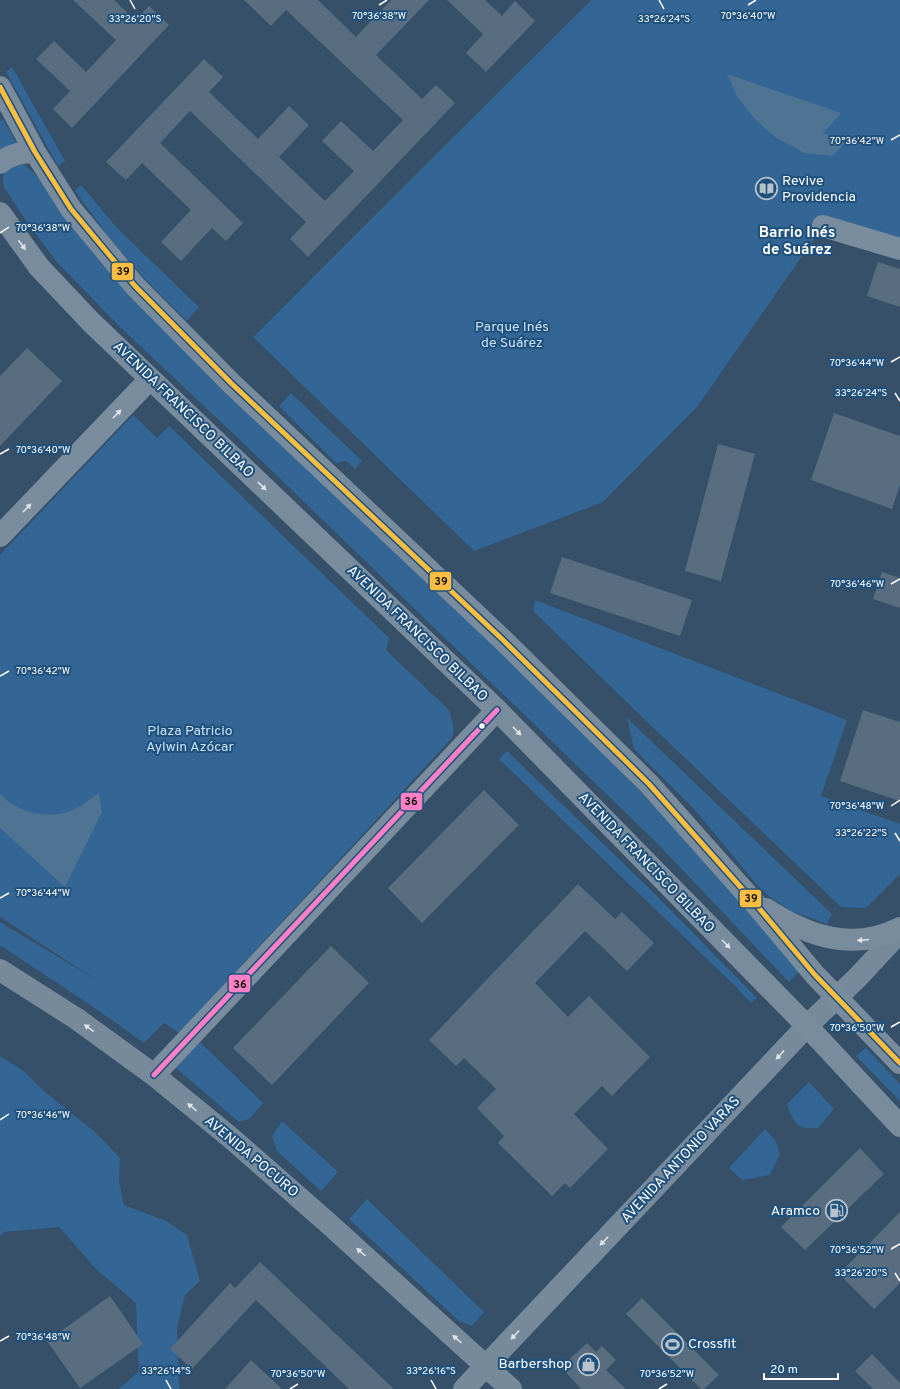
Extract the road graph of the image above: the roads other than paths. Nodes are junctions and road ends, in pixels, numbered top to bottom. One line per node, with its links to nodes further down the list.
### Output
1 (2, 98): 2 (main road)
2 (36, 152): 3 (main road); 10 (main road)
3 (0, 163)
4 (0, 213): 7 (main road, AVENIDA FRANCISCO BILBAO, one-way to 7)
5 (823, 226): 6 (street)
6 (900, 249)
7 (150, 379): 8 (street, one-way to 7); 9 (main road, AVENIDA FRANCISCO BILBAO, one-way to 9)
8 (0, 536)
9 (497, 710): 15 (main road, AVENIDA FRANCISCO BILBAO, one-way to 15); 17 (street)
10 (753, 901): 11 (main road, one-way to 10); 14 (main road)
11 (900, 928)
12 (900, 932): 14 (main road, AVENIDA ANTONIO VARAS)
13 (0, 970): 17 (main road, AVENIDA POCURO, one-way to 13)
14 (836, 998): 15 (main road, AVENIDA ANTONIO VARAS); 16 (main road)
15 (807, 1026): 18 (main road, AVENIDA FRANCISCO BILBAO); 19 (main road, AVENIDA ANTONIO VARAS, one-way to 19)
16 (900, 1063)
17 (154, 1075): 19 (main road, AVENIDA POCURO, one-way to 17)
18 (900, 1126)
19 (486, 1365): 20 (main road, AVENIDA ANTONIO VARAS); 21 (main road, AVENIDA POCURO)
20 (464, 1389)
21 (511, 1389)

